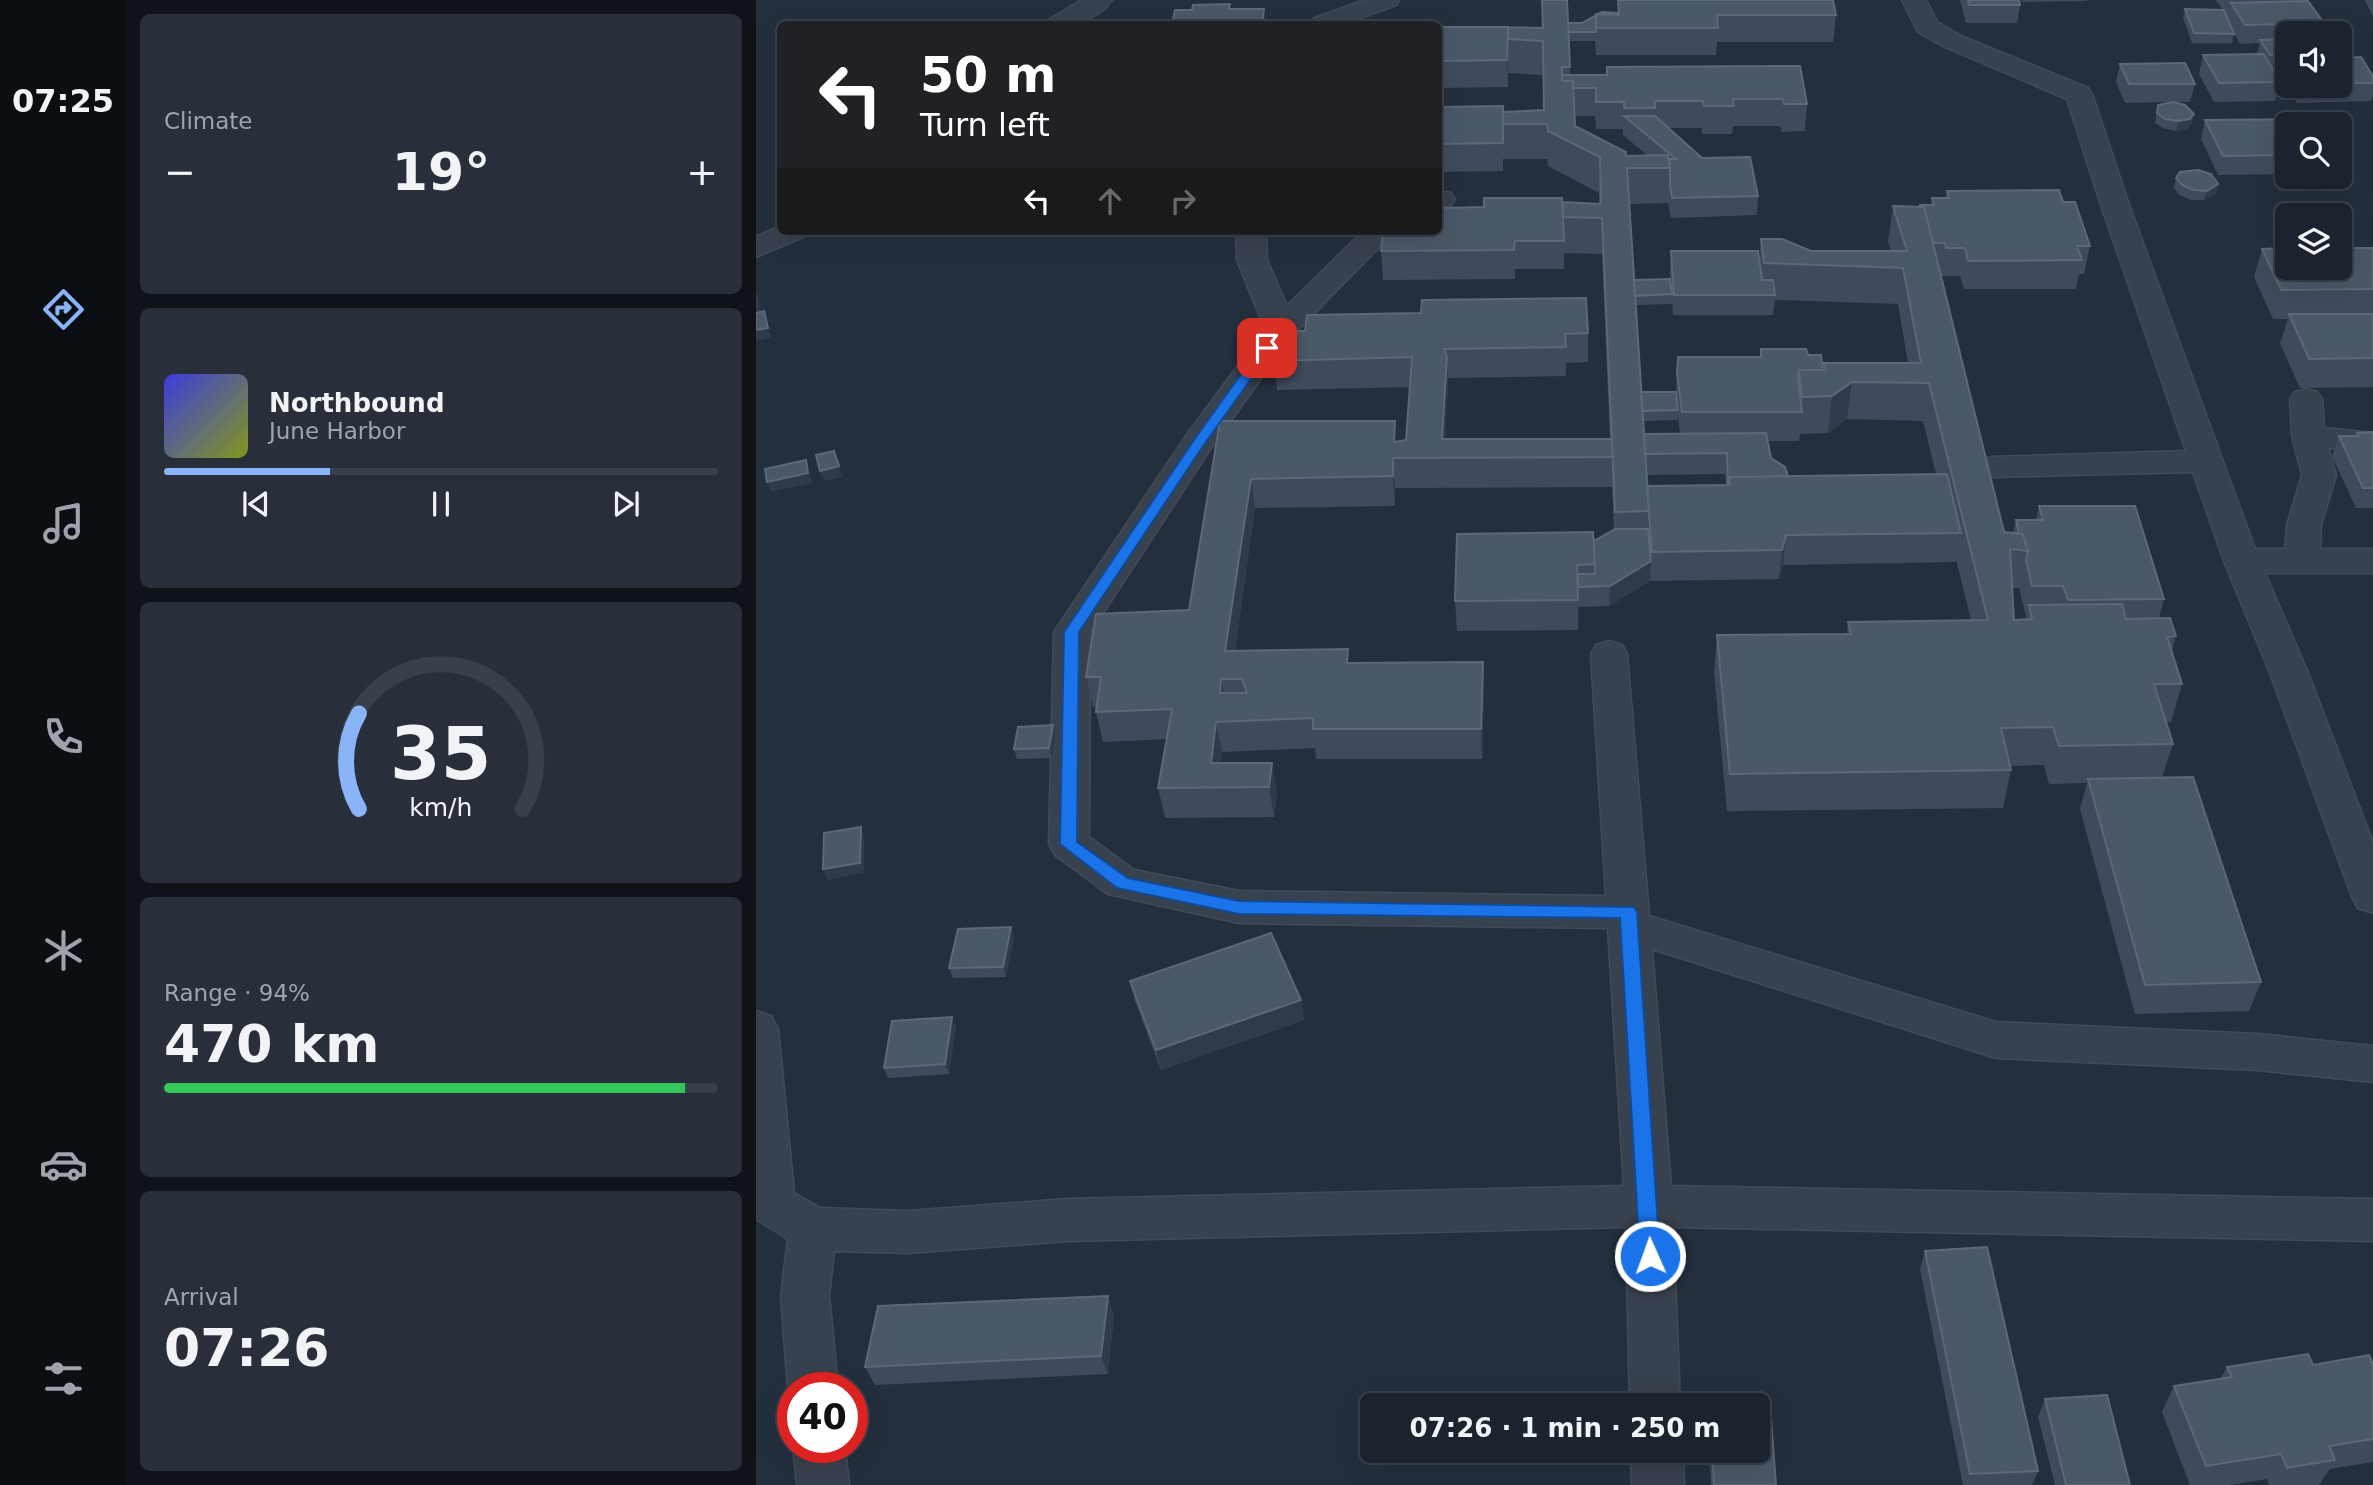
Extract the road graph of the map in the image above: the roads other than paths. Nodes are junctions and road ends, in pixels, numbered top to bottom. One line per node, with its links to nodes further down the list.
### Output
1 (1100, 0): 4 (street)
2 (1387, 0): 5 (street)
3 (1914, 0): 14 (street)
4 (1064, 21)
5 (1330, 21)
6 (784, 235): 9 (street)
7 (1251, 235): 10 (street)
8 (1376, 235): 10 (street)
9 (756, 248)
10 (1281, 329): 21 (street)
11 (2306, 399): 12 (street)
12 (2308, 436): 13 (street); 17 (street)
13 (2373, 443)
14 (2206, 461): 15 (street); 16 (street)
15 (1992, 467)
16 (2242, 561): 17 (street); 20 (street)
17 (2302, 561): 18 (street)
18 (2373, 561)
19 (1609, 654): 21 (street)
20 (2373, 897)
21 (1629, 919): 23 (street); 25 (street)
22 (756, 1029): 24 (street)
23 (2373, 1064)
24 (764, 1206): 27 (street)
25 (1648, 1206): 26 (street); 27 (street); 29 (street)
26 (2373, 1220)
27 (813, 1229): 28 (street)
28 (812, 1372)
29 (1655, 1393)
30 (821, 1463): 32 (street)
31 (1657, 1463): 33 (street)
32 (823, 1485)
33 (1658, 1485)

